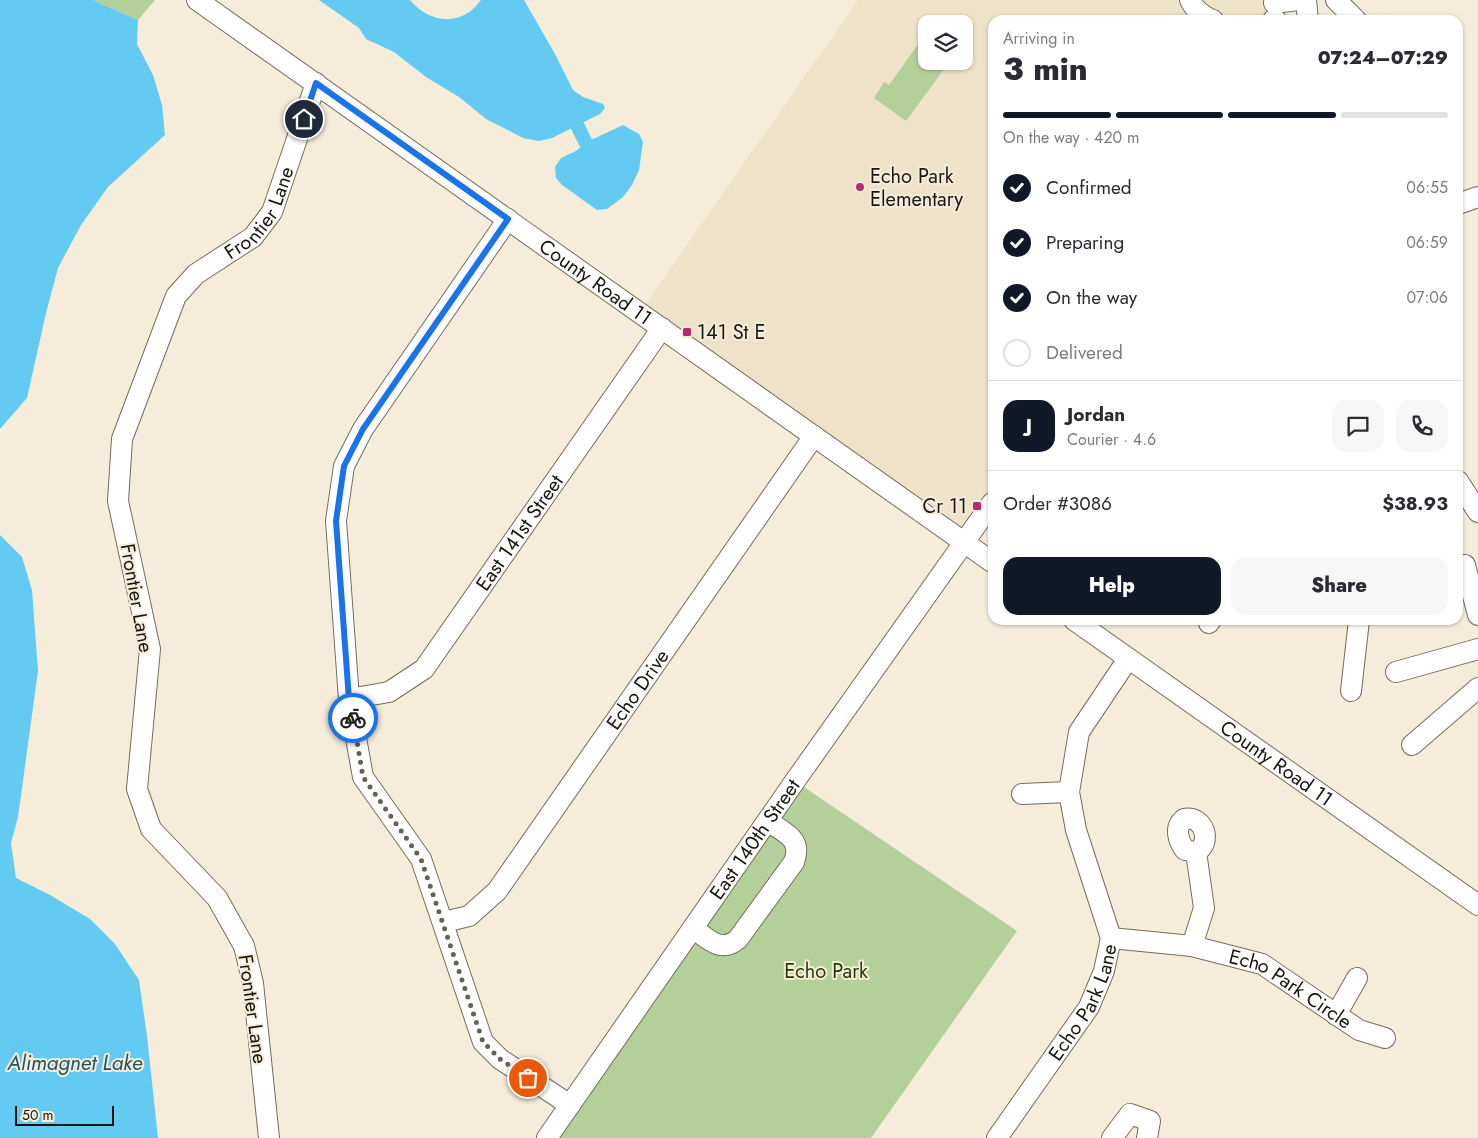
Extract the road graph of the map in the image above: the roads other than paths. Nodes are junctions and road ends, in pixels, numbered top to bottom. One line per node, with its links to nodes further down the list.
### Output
1 (197, 0): 10 (street, County Road 11)
2 (1190, 0): 7 (street)
3 (1298, 0): 6 (street)
4 (1306, 0): 8 (street)
5 (1336, 0): 9 (street)
6 (1275, 13)
7 (1202, 15)
8 (1308, 15)
9 (1351, 15)
10 (316, 83): 13 (street, County Road 11); 45 (street, Frontier Lane)
11 (1478, 197): 12 (street)
12 (1463, 202)
13 (508, 219): 14 (street, County Road 11); 30 (street)
14 (662, 328): 15 (street, County Road 11); 30 (street, East 141st Street)
15 (814, 436): 19 (street, County Road 11); 37 (street, Echo Drive)
16 (1463, 489): 18 (street)
17 (988, 509): 19 (street, East 140th Street)
18 (1478, 512)
19 (965, 543): 20 (street, County Road 11); 34 (street, East 140th Street)
20 (988, 559)
21 (1467, 565): 22 (street)
22 (1478, 615)
23 (1081, 625): 26 (street, County Road 11)
24 (1358, 625): 29 (street)
25 (1478, 649): 27 (street)
26 (1128, 658): 32 (street, Echo Park Lane); 36 (street, County Road 11)
27 (1396, 672)
28 (1478, 688): 31 (street)
29 (1351, 691)
30 (349, 700): 37 (street)
31 (1412, 745)
32 (1069, 792): 33 (street); 39 (street, Echo Park Lane)
33 (1022, 794)
34 (768, 820): 38 (street, East 140th Street); 38 (street)
35 (1196, 852): 40 (street)
36 (1478, 905)
37 (444, 922): 44 (street)
38 (693, 928): 44 (street, East 140th Street)
39 (1111, 938): 40 (street, Echo Park Circle); 47 (street, Echo Park Lane)
40 (1192, 946): 42 (street, Echo Park Circle)
41 (1357, 978): 42 (street)
42 (1336, 1015): 43 (street, Echo Park Circle)
43 (1385, 1038)
44 (570, 1105): 46 (street, East 140th Street)
45 (269, 1138)
46 (547, 1138)
47 (997, 1138)
48 (1112, 1138): 49 (street)
49 (1147, 1138)

